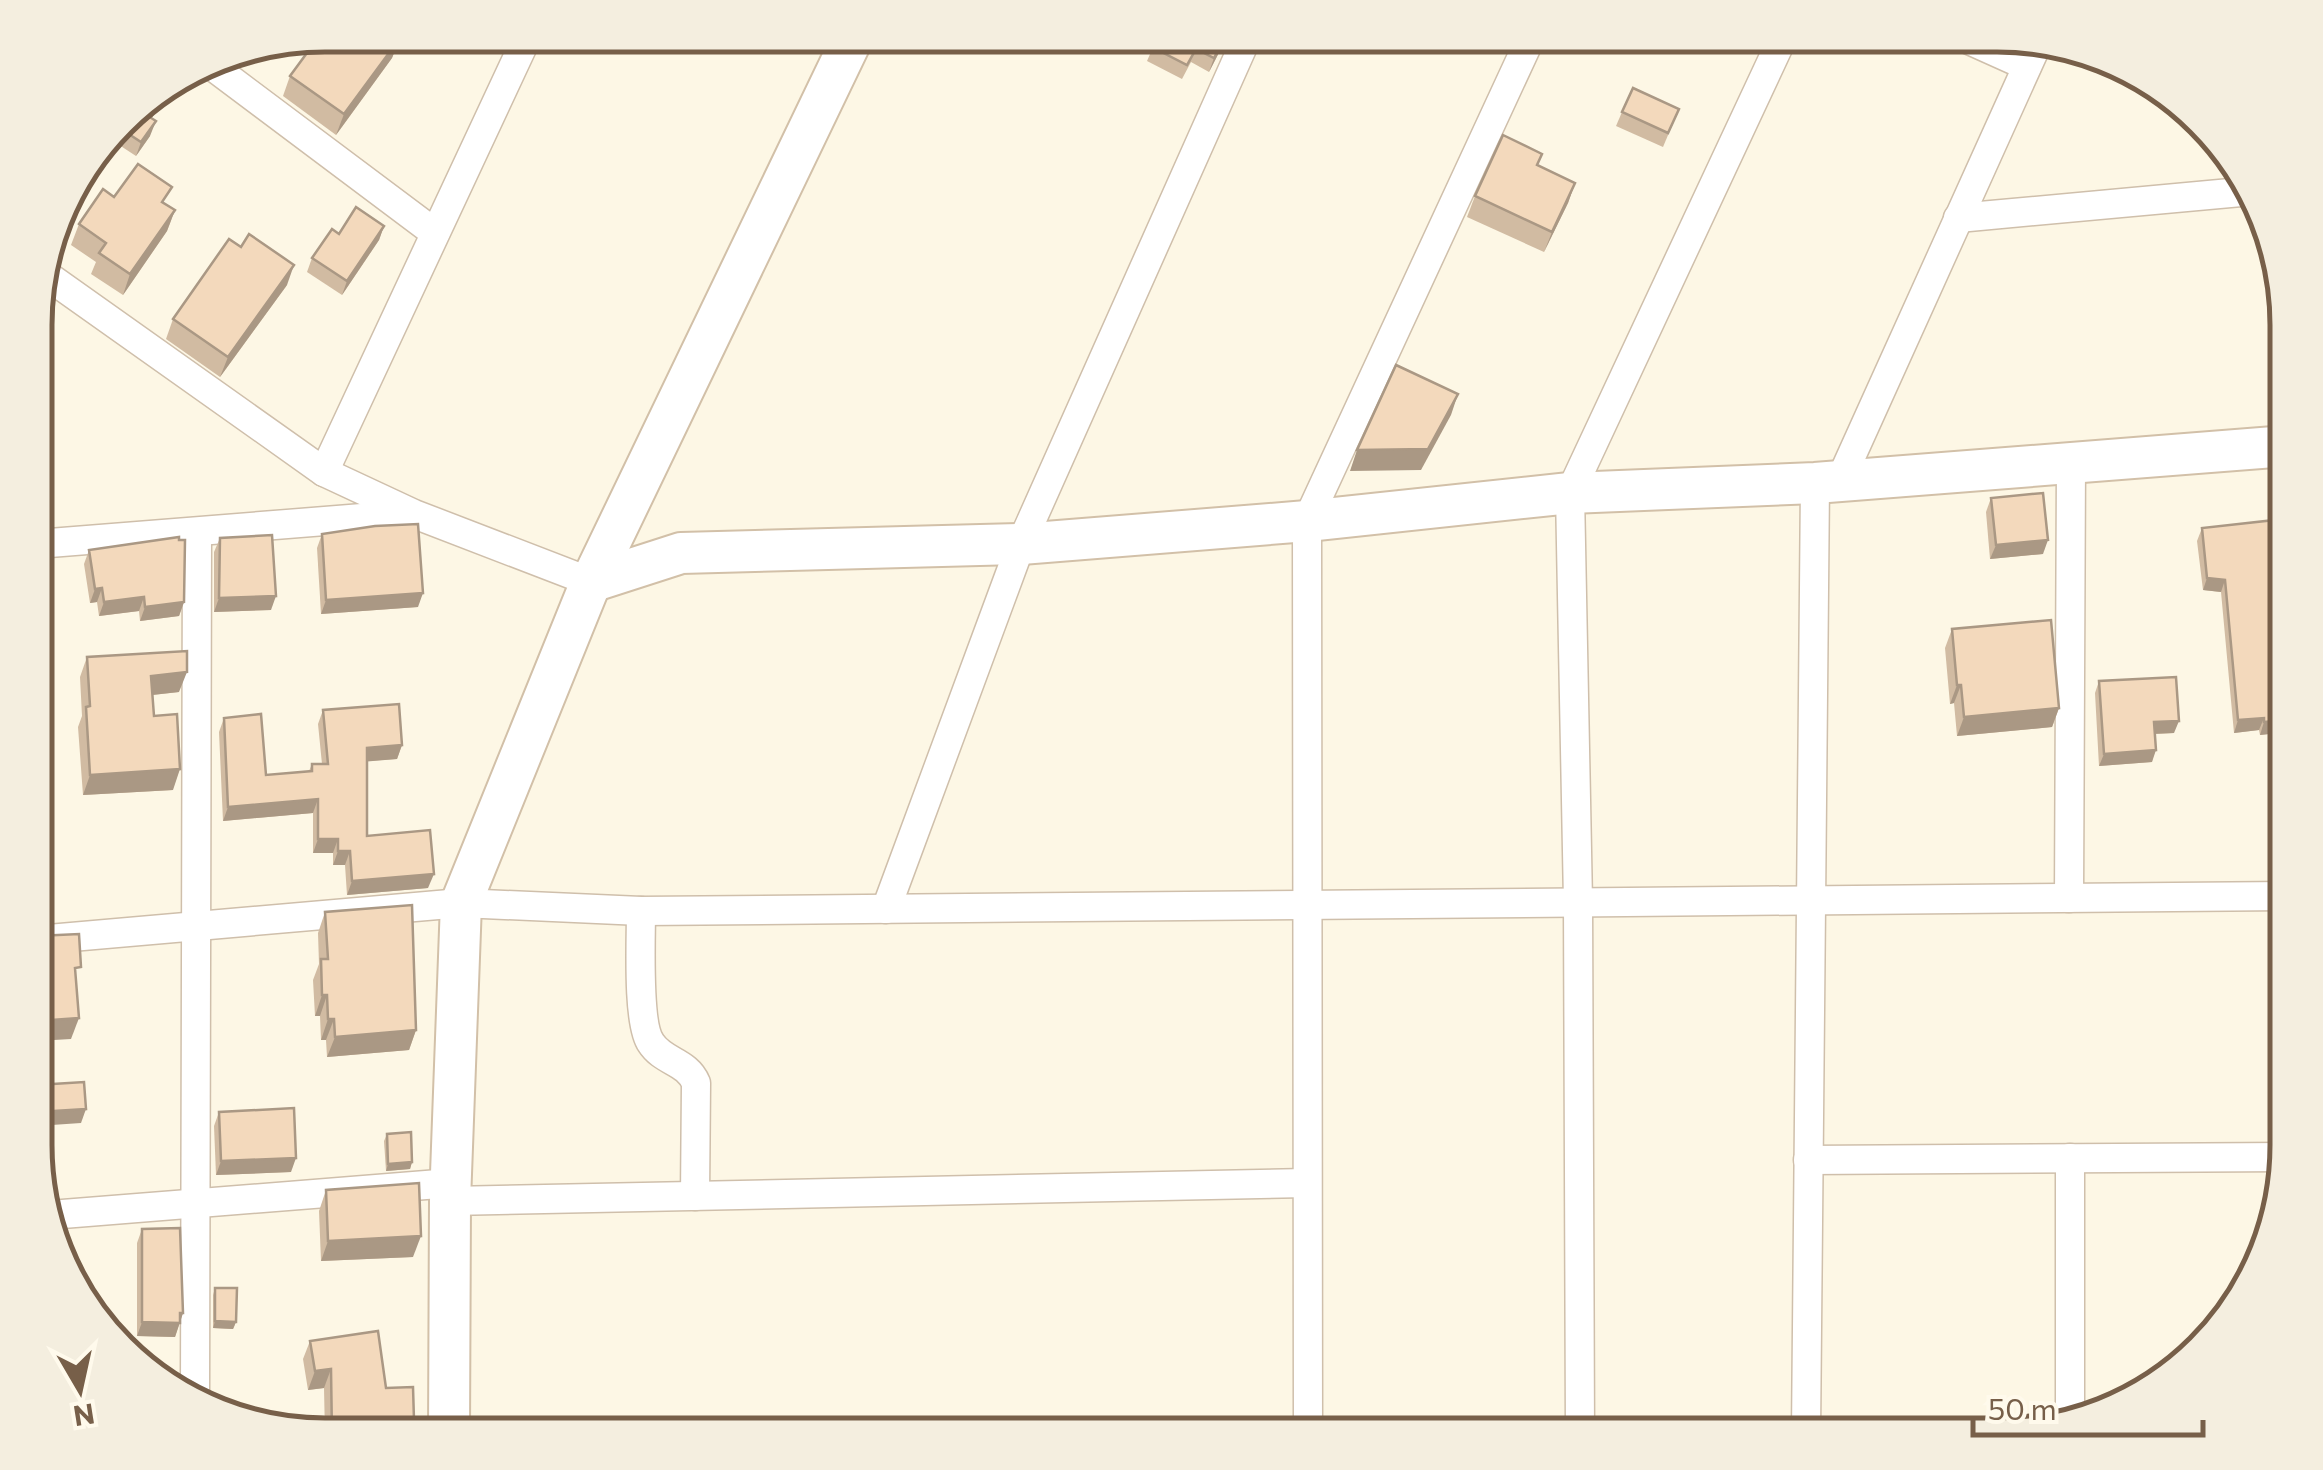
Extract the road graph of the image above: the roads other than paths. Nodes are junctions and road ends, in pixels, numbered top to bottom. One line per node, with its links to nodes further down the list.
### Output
1 (520, 52): 10 (street)
2 (846, 52): 22 (street)
3 (1240, 52): 21 (street)
4 (1524, 52): 18 (street)
5 (1776, 52): 16 (street)
6 (2031, 56): 9 (street)
7 (223, 74): 10 (street)
8 (2236, 192): 9 (street)
9 (1958, 218): 15 (street)
10 (436, 232): 14 (street)
11 (57, 282): 14 (street)
12 (2270, 447): 13 (street)
13 (2071, 464): 15 (street); 24 (street)
14 (324, 472): 17 (street)
15 (1828, 482): 16 (street); 25 (street)
16 (1570, 493): 18 (street); 26 (street)
17 (414, 514): 19 (street); 22 (street)
18 (1307, 521): 21 (street); 28 (street)
19 (196, 532): 20 (street); 31 (street)
20 (52, 543)
21 (1022, 544): 22 (street); 29 (street)
22 (591, 582): 27 (street)
23 (2270, 896): 24 (street)
24 (2069, 898): 25 (street)
25 (1811, 900): 26 (street); 35 (street)
26 (1578, 902): 28 (street); 44 (street)
27 (460, 904): 30 (street); 31 (street); 37 (street)
28 (1306, 905): 29 (street); 36 (street)
29 (886, 909): 30 (street)
30 (641, 911): 38 (street)
31 (196, 927): 32 (street); 39 (street)
32 (52, 939)
33 (2270, 1156): 34 (street)
34 (2070, 1158): 35 (street); 42 (street)
35 (1808, 1160): 45 (street)
36 (1307, 1182): 38 (street); 43 (street)
37 (450, 1192): 38 (street); 39 (street); 46 (street)
38 (695, 1196)
39 (196, 1203): 40 (street); 41 (street)
40 (62, 1214)
41 (195, 1383)
42 (2070, 1407)
43 (1308, 1417)
44 (1580, 1417)
45 (1806, 1417)
46 (450, 1418)

